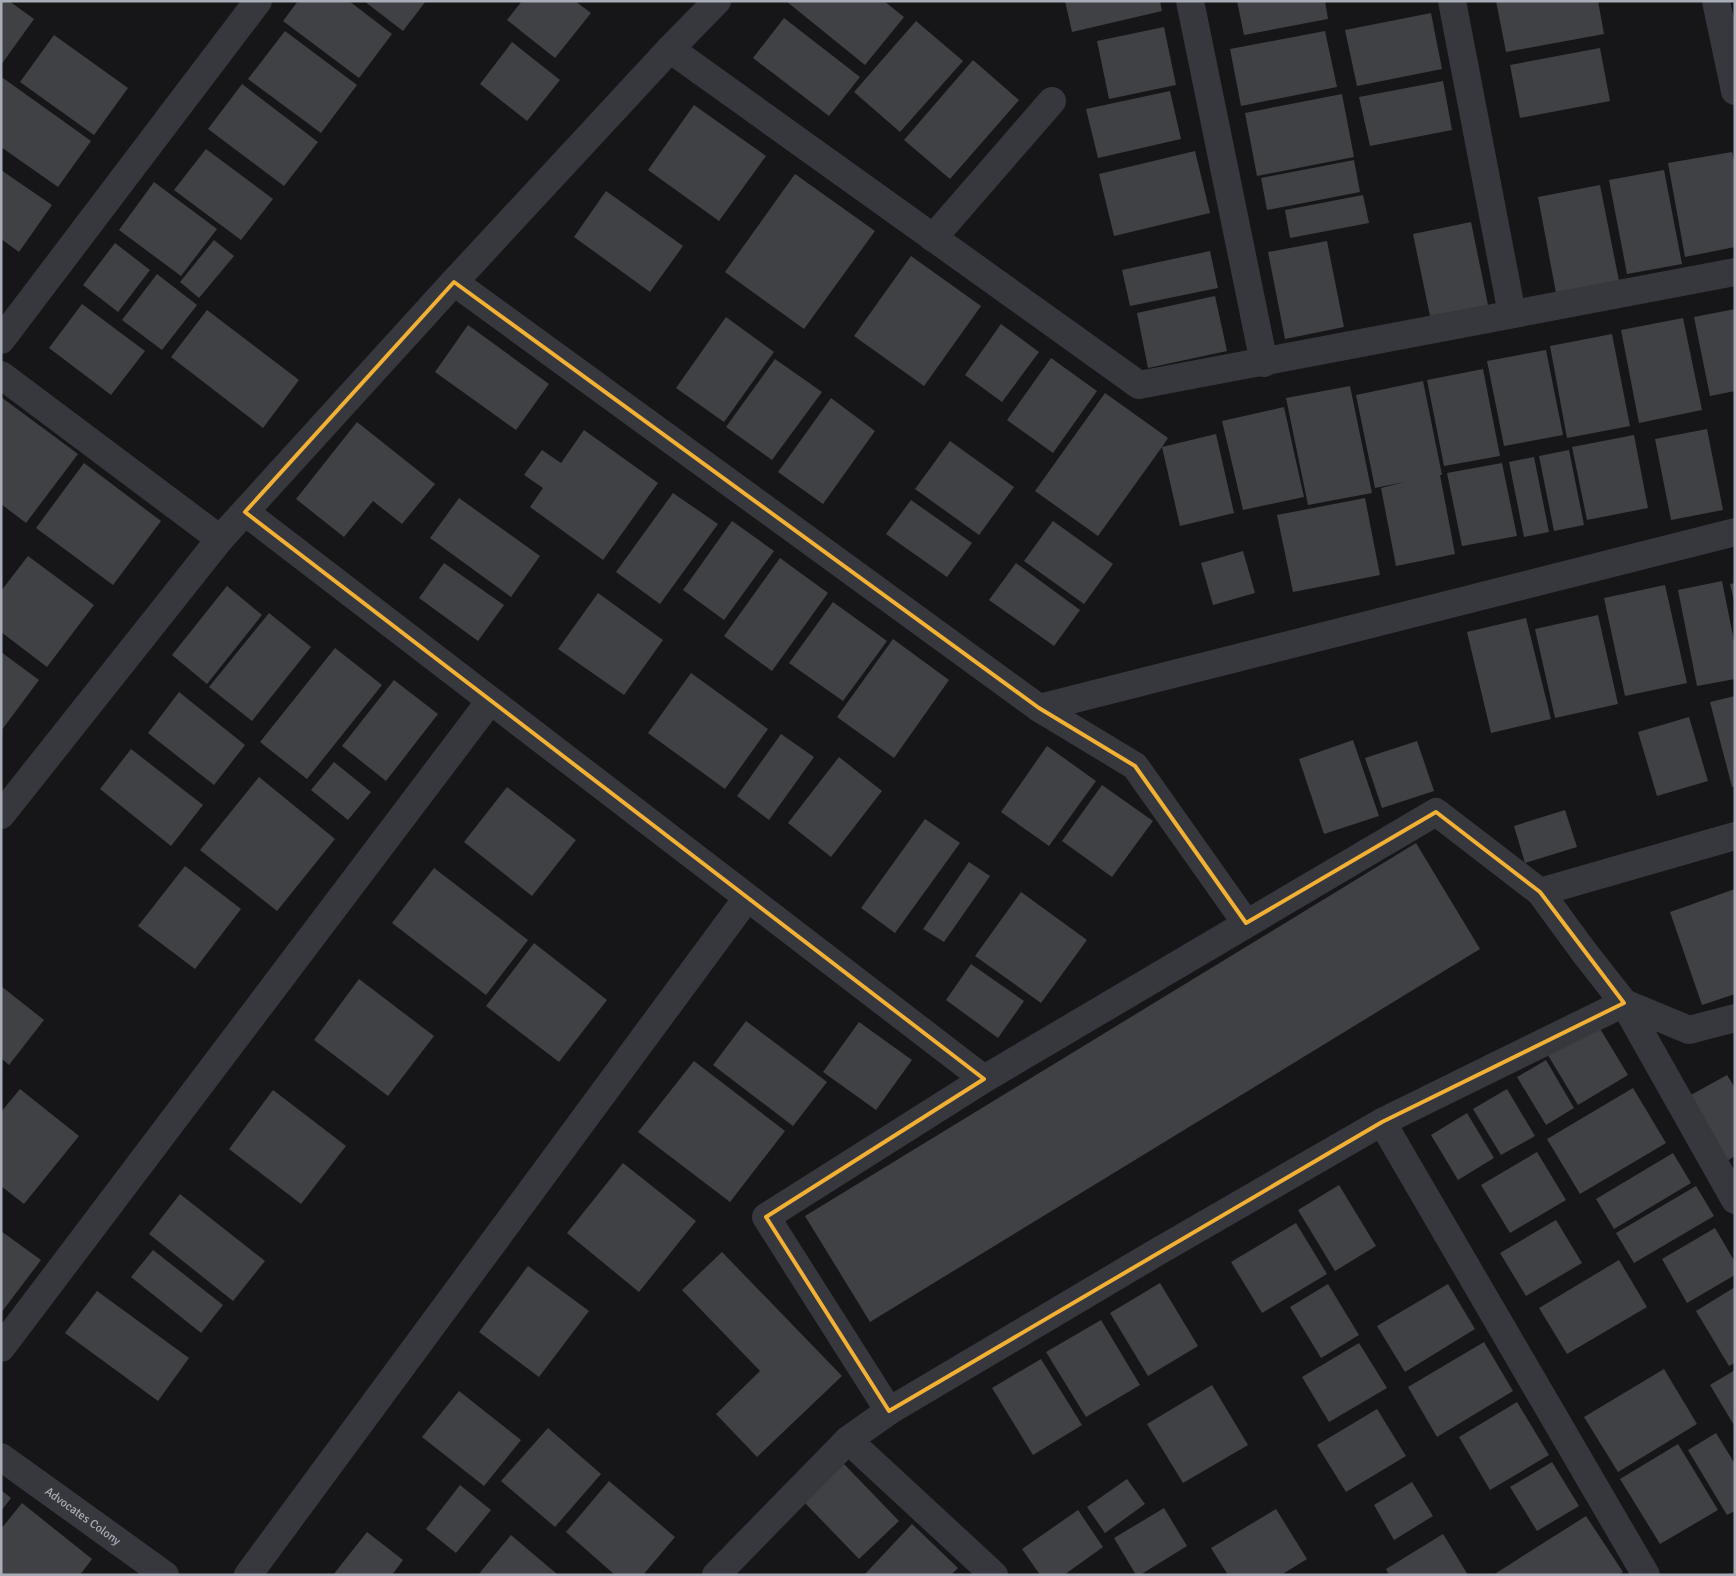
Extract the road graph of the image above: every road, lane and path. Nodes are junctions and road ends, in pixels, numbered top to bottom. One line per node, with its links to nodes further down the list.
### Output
1 (258, 1): 13 (street)
2 (717, 1): 6 (street)
3 (1190, 1): 14 (street)
4 (1452, 1): 12 (street)
5 (1716, 1): 7 (street)
6 (670, 49): 9 (street); 11 (street)
7 (1735, 91)
8 (1052, 101): 9 (street)
9 (933, 238): 14 (street)
10 (1735, 272): 12 (street)
11 (454, 282): 16 (street); 20 (street)
12 (1512, 314): 14 (street)
13 (1, 340)
14 (1264, 363)
15 (1, 375): 18 (street)
16 (245, 512): 18 (street); 19 (street)
17 (1735, 532): 20 (street)
18 (220, 539): 21 (street)
19 (490, 700): 24 (street); 31 (street)
20 (1038, 708): 25 (street)
21 (1, 815)
22 (1735, 836): 23 (street)
23 (1540, 892): 25 (street); 26 (street)
24 (747, 898): 28 (street); 36 (street)
25 (1246, 923): 28 (street)
26 (1624, 1003): 27 (street); 29 (street); 30 (street)
27 (1735, 1018)
28 (984, 1079): 32 (street)
29 (1382, 1122): 32 (street); 39 (street)
30 (1735, 1200)
31 (1, 1348)
32 (889, 1411): 33 (street)
33 (848, 1440): 37 (street); 38 (street)
34 (1, 1457): 35 (street, Advocates Colony)
35 (165, 1575)
36 (248, 1575)
37 (716, 1575)
38 (994, 1575)
39 (1646, 1575)

